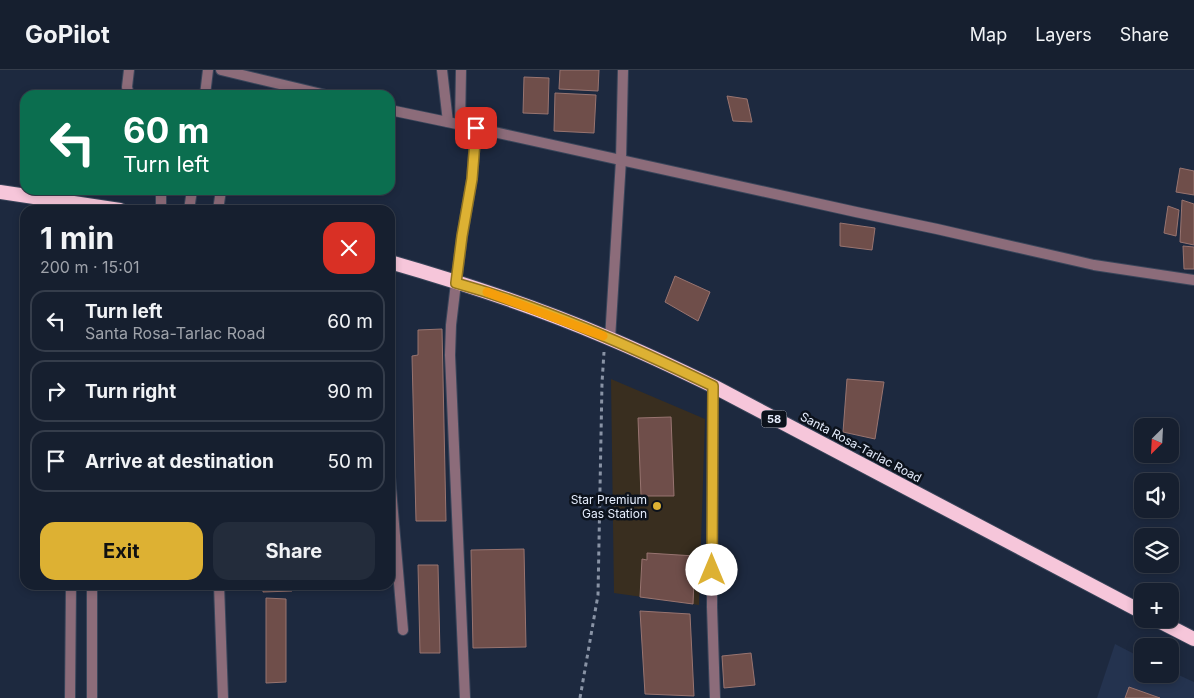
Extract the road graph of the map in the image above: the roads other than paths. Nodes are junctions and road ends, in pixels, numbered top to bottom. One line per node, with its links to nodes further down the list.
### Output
1 (129, 70): 7 (street)
2 (208, 70): 8 (street)
3 (221, 70): 9 (street)
4 (442, 70): 11 (street)
5 (461, 70): 12 (street)
6 (623, 70): 14 (street)
7 (128, 90)
8 (206, 90)
9 (305, 90)
10 (395, 111): 11 (street)
11 (448, 122): 12 (street)
12 (460, 125): 13 (street)
13 (476, 128): 14 (street); 19 (street)
14 (621, 160): 18 (street); 20 (street)
15 (0, 192): 16 (highway)
16 (67, 205)
17 (395, 264): 19 (highway, Santa Rosa-Tarlac Road / 58)
18 (1194, 280)
19 (456, 283): 20 (highway, Santa Rosa-Tarlac Road / 58); 33 (street)
20 (608, 338): 21 (highway, Santa Rosa-Tarlac Road / 58)
21 (713, 386): 26 (highway, Santa Rosa-Tarlac Road / 58); 34 (street)
22 (395, 536): 28 (street)
23 (71, 590): 30 (street)
24 (92, 590): 31 (street)
25 (219, 590): 32 (street)
26 (1134, 608)
27 (1173, 628): 29 (highway)
28 (403, 630)
29 (1194, 639)
30 (70, 698)
31 (92, 698)
32 (223, 698)
33 (465, 698)
34 (715, 698)

